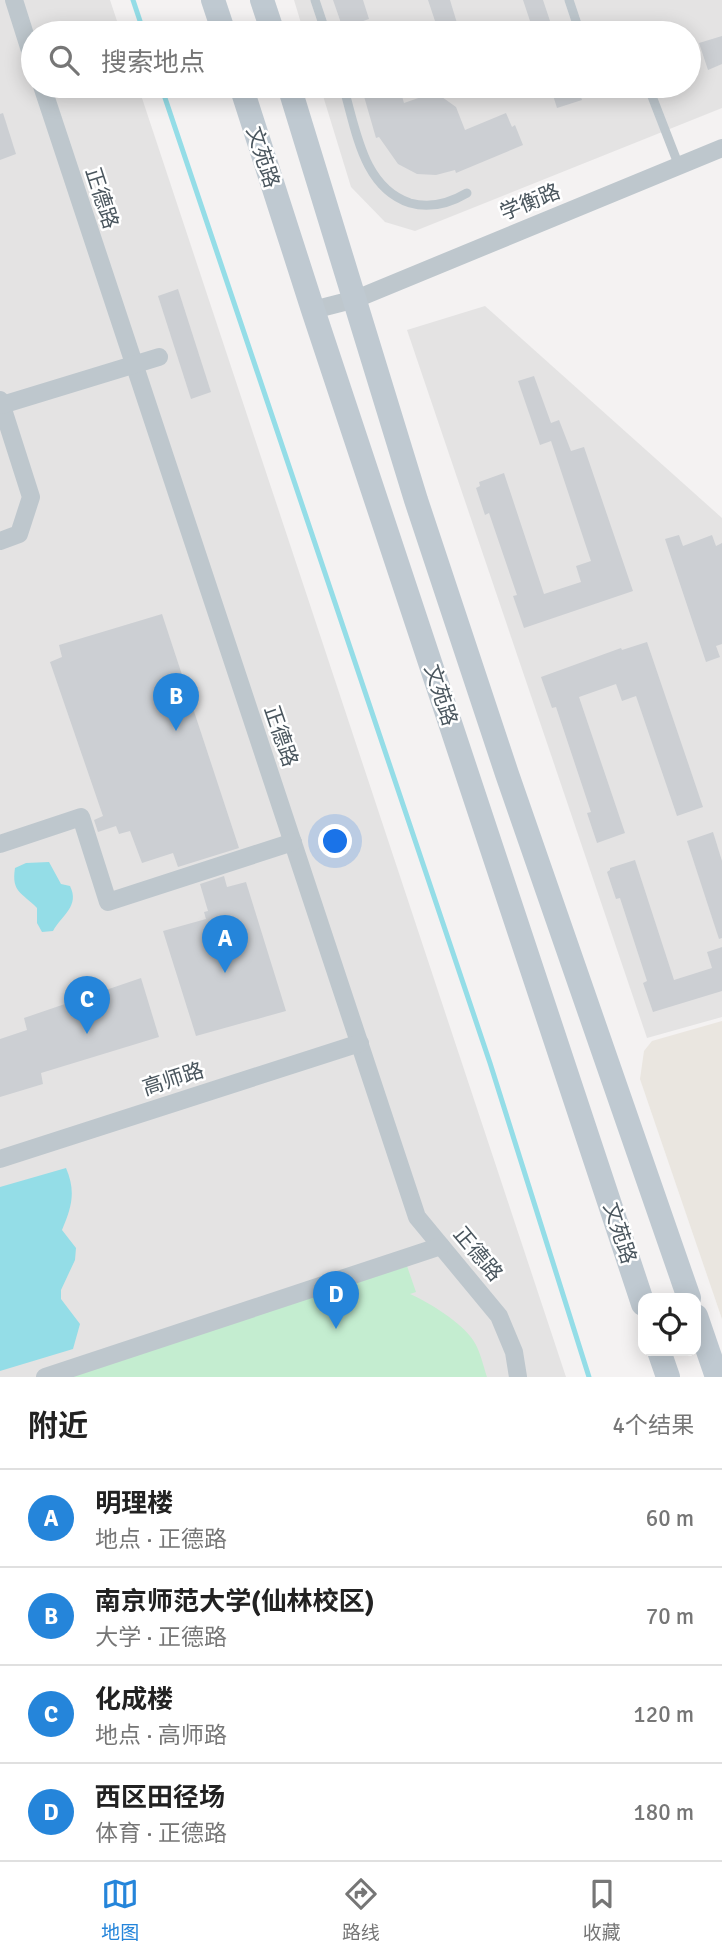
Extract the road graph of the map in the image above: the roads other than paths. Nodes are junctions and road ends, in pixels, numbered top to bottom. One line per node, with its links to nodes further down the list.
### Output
1 (14, 0): 10 (street)
2 (213, 0): 6 (main road)
3 (262, 0): 7 (main road)
4 (315, 0): 8 (lane)
5 (569, 0): 9 (lane)
6 (220, 21)
7 (269, 21)
8 (322, 21)
9 (576, 21)
10 (21, 22)
11 (46, 98): 22 (street, 正德路)
12 (245, 98): 20 (main road, 文苑路)
13 (293, 98): 19 (main road, 文苑路)
14 (346, 98): 18 (lane)
15 (653, 98): 17 (lane)
16 (722, 148): 17 (street, 学衡路)
17 (679, 166): 19 (street, 学衡路)
18 (467, 193)
19 (356, 299): 20 (street, 学衡路); 31 (main road, 文苑路)
20 (313, 310): 30 (main road, 文苑路)
21 (159, 357): 22 (street)
22 (133, 365): 23 (street); 25 (street, 正德路)
23 (1, 402): 24 (street)
24 (0, 541)
25 (293, 842): 26 (street); 27 (street, 正德路)
26 (0, 844)
27 (360, 1043): 28 (street, 高师路); 29 (street, 正德路)
28 (0, 1159)
29 (441, 1246): 34 (street); 35 (street, 正德路)
30 (639, 1293)
31 (688, 1293)
32 (701, 1331): 37 (main road)
33 (661, 1356): 36 (main road)
34 (45, 1377)
35 (518, 1377)
36 (668, 1377)
37 (717, 1377)

